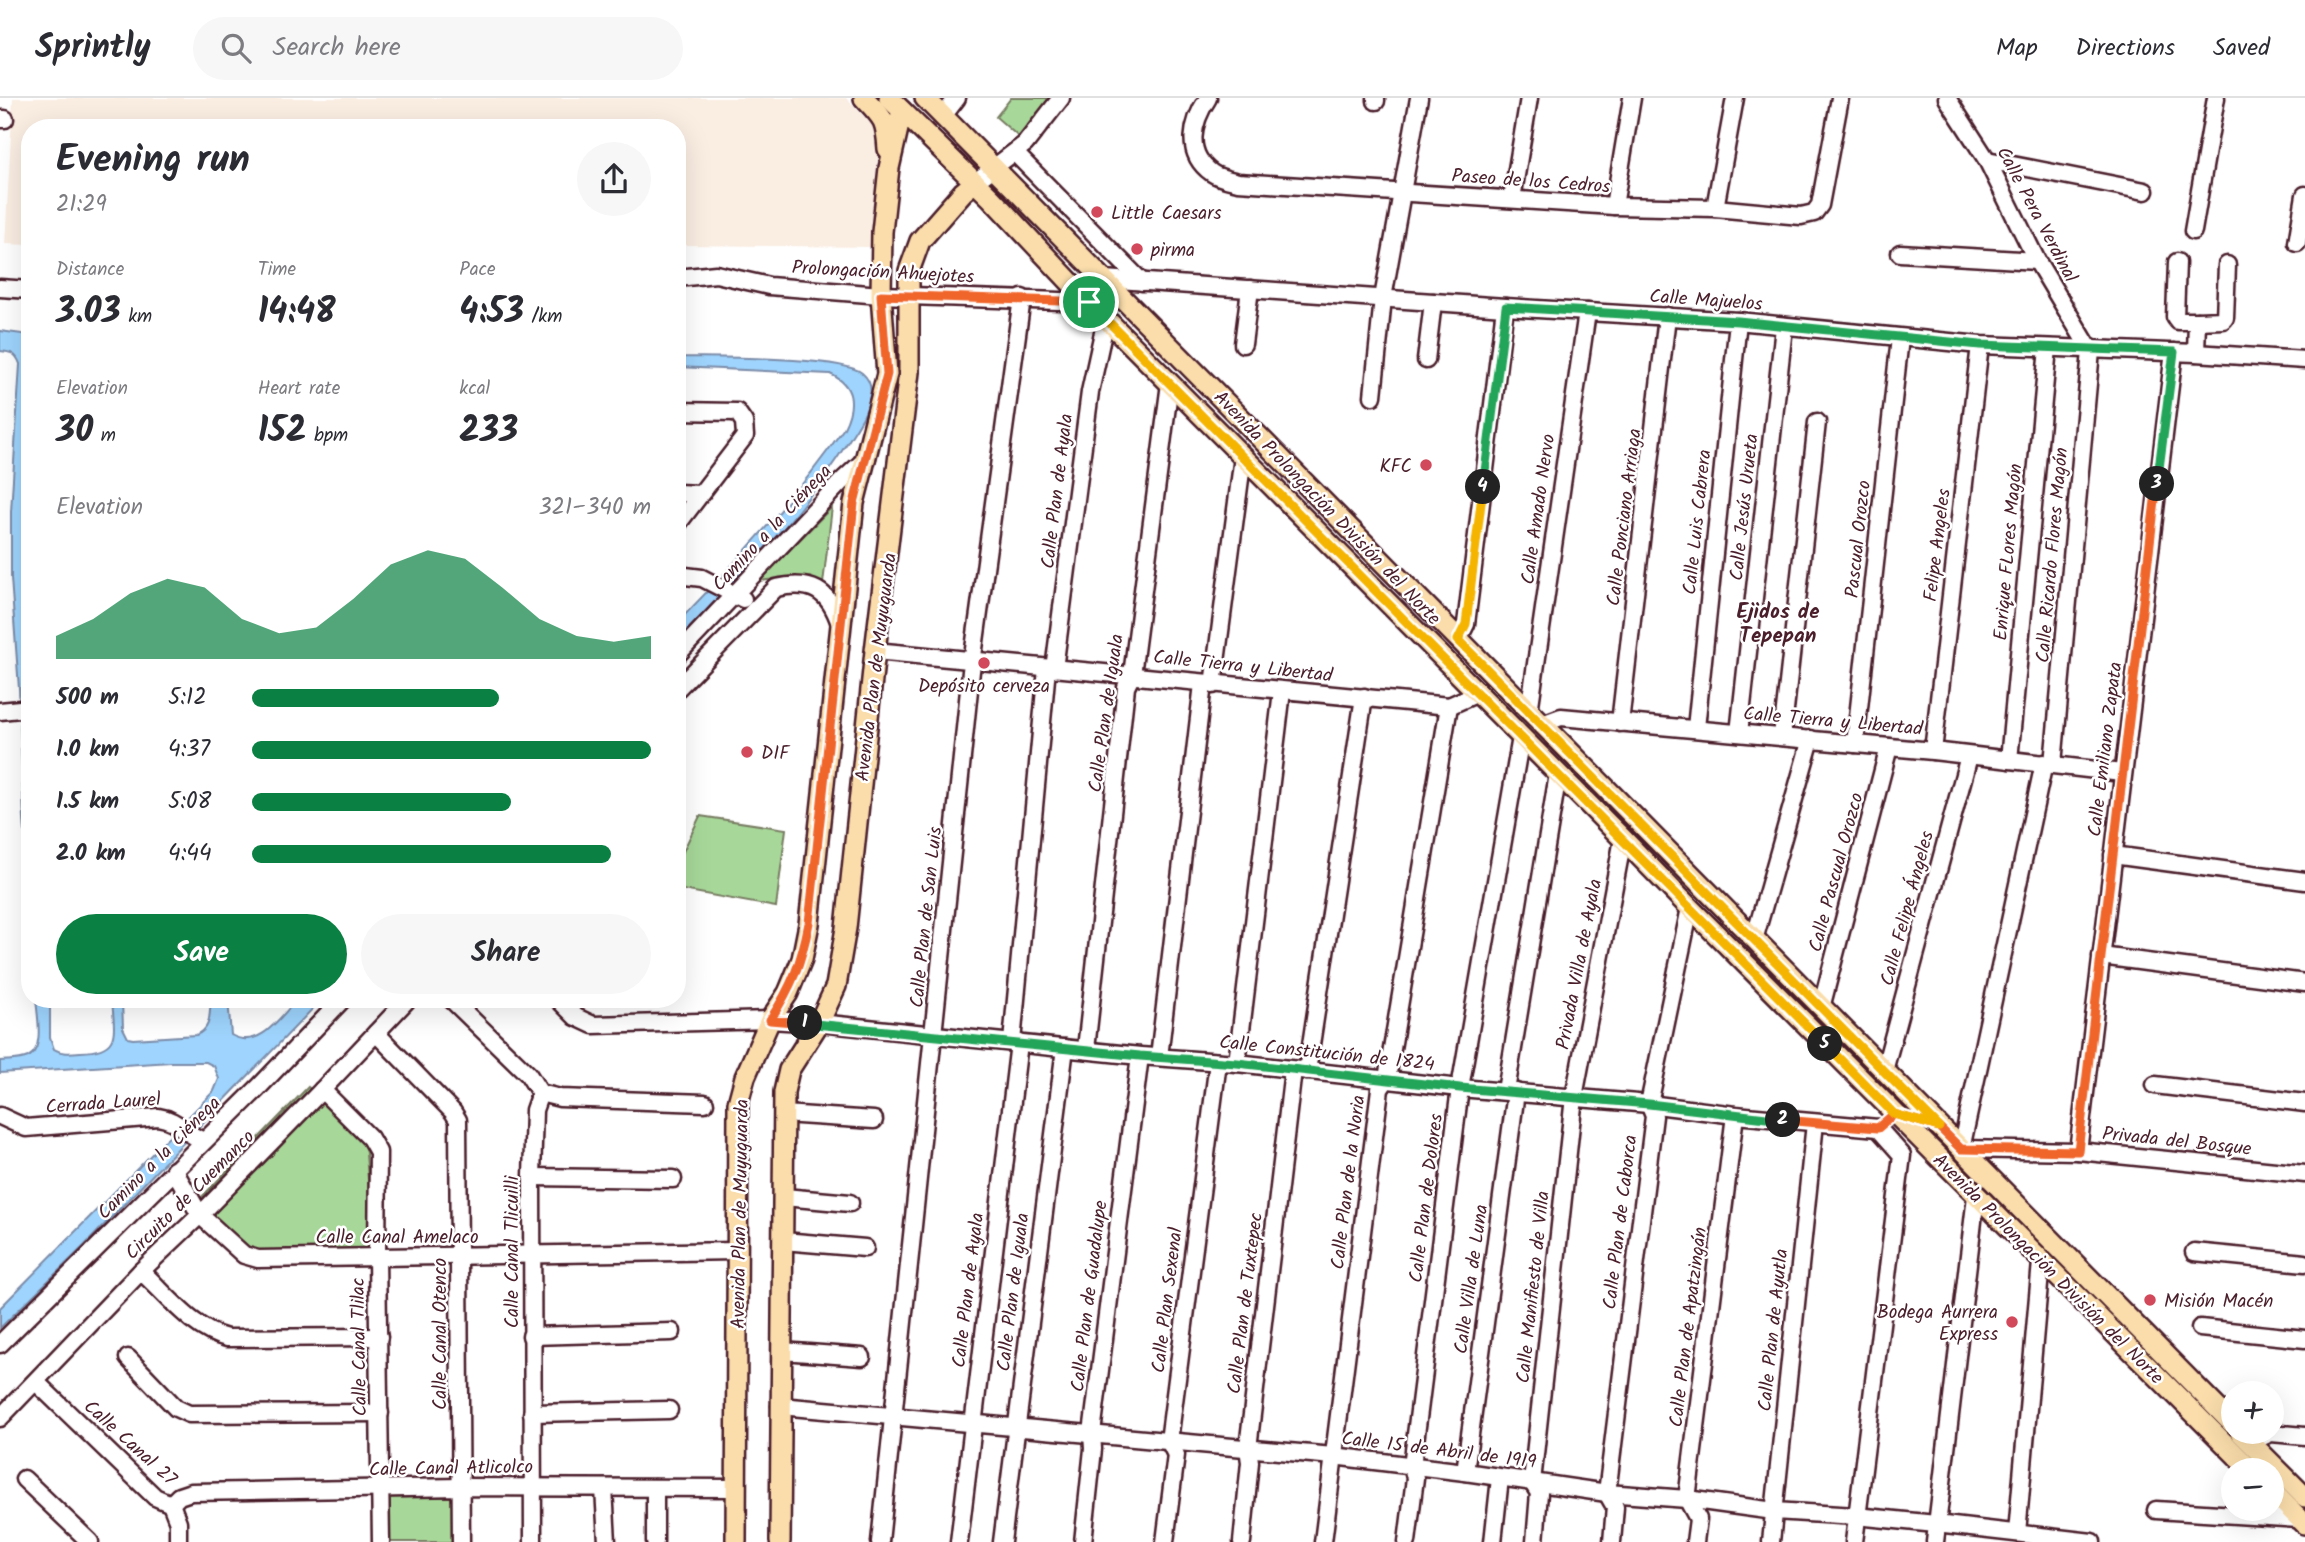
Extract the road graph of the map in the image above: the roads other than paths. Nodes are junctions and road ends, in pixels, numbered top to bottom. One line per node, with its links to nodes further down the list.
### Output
1 (864, 98): 17 (main road)
2 (925, 98): 14 (main road, Avenida Prolongación División del Norte)
3 (957, 98): 14 (street)
4 (1061, 98): 15 (street)
5 (1208, 98): 21 (street, Paseo de los Cedros)
6 (1419, 98): 21 (street)
7 (1529, 98): 23 (street)
8 (1632, 98): 24 (street)
9 (1735, 98): 25 (street)
10 (1840, 98): 25 (street, Paseo de los Cedros)
11 (1947, 98): 16 (street, Calle Pera Verdinal)
12 (2216, 98): 26 (street)
13 (898, 102): 17 (main road, Avenida Plan de Muyuguarda); 19 (main road, Avenida Prolongación División del Norte)
14 (943, 116): 18 (main road, Avenida Prolongación División del Norte)
15 (1015, 153): 18 (street); 34 (street)
16 (1987, 160): 20 (street); 29 (street, Calle Pera Verdinal)
17 (889, 168): 39 (main road, Avenida Plan de Muyuguarda)
18 (994, 168): 19 (street); 33 (main road, Avenida Prolongación División del Norte)
19 (975, 182): 38 (main road, Avenida Plan de Muyuguarda); 42 (main road, Avenida Prolongación División del Norte)
20 (2145, 191)
21 (1401, 192): 23 (street, Paseo de los Cedros); 41 (street)
22 (2305, 195): 27 (street)
23 (1512, 199): 24 (street, Paseo de los Cedros)
24 (1614, 206): 25 (street, Paseo de los Cedros)
25 (1715, 208)
26 (2193, 231)
27 (2297, 243)
28 (1900, 253): 29 (street)
29 (2037, 261): 55 (street, Calle Pera Verdinal)
30 (2177, 262): 49 (street)
31 (2227, 265): 49 (street)
32 (686, 277): 39 (street, Prolongación Ahuejotes)
33 (1104, 279): 34 (street, Calle Majuelos); 73 (main road, Avenida Prolongación División del Norte)
34 (1142, 282): 37 (street, Calle Majuelos)
35 (0, 288): 36 (street)
36 (21, 289)
37 (1250, 289): 41 (street, Calle Majuelos); 52 (street)
38 (908, 294): 39 (street, Prolongación Ahuejotes); 40 (street, Prolongación Ahuejotes); 75 (main road, Avenida Plan de Muyuguarda)
39 (881, 295): 65 (main road, Avenida Plan de Muyuguarda)
40 (1022, 298): 42 (street, Prolongación Ahuejotes); 76 (street, Calle Plan de San Luis)
41 (1383, 298): 43 (street, Calle Majuelos); 61 (street)
42 (1089, 302): 47 (main road, Avenida Prolongación División del Norte)
43 (1433, 302): 44 (street, Calle Majuelos); 58 (street)
44 (1506, 307): 45 (street, Calle Majuelos); 73 (street)
45 (1587, 312): 46 (street, Calle Majuelos); 85 (street, Calle Amado Nervo)
46 (1667, 316): 48 (street, Calle Majuelos); 86 (street, Calle Ponciano Arriaga)
47 (1106, 319): 60 (main road, Avenida Prolongación División del Norte); 77 (street, Calle Plan de Ayala)
48 (1738, 321): 50 (street, Calle Majuelos); 87 (street, Calle Luis Cabrera)
49 (2197, 321): 57 (street)
50 (1784, 327): 51 (street, Calle Majuelos); 88 (street, Calle Jesús Urueta)
51 (1900, 338): 53 (street, Calle Majuelos); 92 (street, Pascual Orozco)
52 (1242, 344)
53 (1980, 345): 54 (street, Calle Majuelos); 94 (street, Felipe Angeles)
54 (2048, 348): 55 (street, Calle Majuelos); 96 (street, Enrique FLores Magón)
55 (2091, 351): 56 (street, Calle Majuelos); 97 (street, Calle Ricardo Flores Magón)
56 (2174, 352): 57 (street, Calle Majuelos); 98 (street, Calle Emiliano Zapata)
57 (2196, 353): 59 (street, Calle Majuelos)
58 (1426, 360)
59 (2305, 360)
60 (1170, 383): 64 (main road, Avenida Prolongación División del Norte); 78 (street, Calle Plan de Iguala)
61 (1373, 396)
62 (686, 411): 67 (street)
63 (1817, 422): 90 (street)
64 (1243, 456): 80 (street); 82 (main road, Avenida Prolongación División del Norte)
65 (867, 458): 70 (street, Camino a la Ciénega); 72 (main road, Avenida Plan de Muyuguarda)
66 (686, 493): 67 (street)
67 (700, 494): 68 (street)
68 (686, 512)
69 (686, 576): 70 (street)
70 (736, 594): 71 (street); 74 (street, Camino a la Ciénega)
71 (756, 608): 72 (street); 79 (street)
72 (840, 624): 112 (main road, Avenida Plan de Muyuguarda)
73 (1458, 640): 85 (main road, Avenida Prolongación División del Norte)
74 (686, 646)
75 (875, 651): 76 (street, Calle Tierra y Libertad); 113 (main road, Avenida Plan de Muyuguarda)
76 (974, 660): 77 (street, Calle Tierra y Libertad); 115 (street, Calle Plan de San Luis)
77 (1051, 668): 78 (street, Calle Tierra y Libertad); 116 (street, Calle Plan de Ayala)
78 (1132, 675): 80 (street, Calle Tierra y Libertad); 118 (street, Calle Plan de Iguala)
79 (686, 680)
80 (1208, 684): 81 (street, Calle Tierra y Libertad); 120 (street)
81 (1282, 691): 83 (street, Calle Tierra y Libertad); 122 (street)
82 (1478, 693): 84 (street); 89 (main road, Avenida Prolongación División del Norte)
83 (1364, 697): 84 (street, Calle Tierra y Libertad); 123 (street, Calle Plan de Tuxtepec)
84 (1449, 706): 125 (street, Calle Plan de la Noria)
85 (1535, 718): 86 (street, Calle Tierra y Libertad); 104 (main road, Avenida Prolongación División del Norte)
86 (1620, 723): 87 (street, Calle Tierra y Libertad)
87 (1696, 728): 88 (street, Calle Tierra y Libertad)
88 (1739, 733): 90 (street, Calle Tierra y Libertad)
89 (1521, 737): 99 (main road, Avenida Prolongación División del Norte); 127 (street, Calle Plan de Dolores)
90 (1782, 737): 91 (street, Calle Tierra y Libertad)
91 (1811, 739): 92 (street, Calle Tierra y Libertad); 104 (street)
92 (1856, 744): 93 (street, Calle Tierra y Libertad)
93 (1889, 747): 94 (street, Calle Tierra y Libertad); 111 (street, Calle Pascual Orozco)
94 (1933, 751): 95 (street, Calle Tierra y Libertad)
95 (1969, 756): 96 (street, Calle Tierra y Libertad); 124 (street, Calle Felipe Ángeles)
96 (2009, 760): 97 (street, Calle Tierra y Libertad)
97 (2049, 763): 98 (street, Calle Tierra y Libertad); 144 (street, Calle Ricardo Flores Magón)
98 (2122, 773): 101 (street, Calle Emiliano Zapata)
99 (1558, 774): 100 (main road, Avenida Prolongación División del Norte); 129 (street, Calle Villa de Luna)
100 (1623, 839): 103 (main road, Avenida Prolongación División del Norte); 131 (street, Privada Villa de Ayala)
101 (2113, 855): 102 (street); 105 (street, Calle Emiliano Zapata)
102 (2305, 881)
103 (1690, 908): 134 (street, Calle Plan de Caborca); 136 (main road, Avenida Prolongación División del Norte)
104 (1754, 940): 111 (main road, Avenida Prolongación División del Norte)
105 (2101, 956): 106 (street); 145 (street, Calle Emiliano Zapata)
106 (2305, 983)
107 (334, 1008): 143 (street, Camino a la Ciénega)
108 (400, 1008): 114 (street, Circuito de Cuemanco)
109 (460, 1008): 130 (street)
110 (567, 1008): 112 (street, Calle Constitución de 1824)
111 (1821, 1008): 124 (main road, Avenida Prolongación División del Norte)
112 (770, 1020): 113 (street, Calle Constitución de 1824); 156 (main road, Avenida Plan de Muyuguarda)
113 (819, 1023): 115 (street, Calle Constitución de 1824); 135 (main road, Avenida Plan de Muyuguarda)
114 (376, 1033): 128 (street, Circuito de Cuemanco); 160 (street, Calle Canal Otenco)
115 (934, 1035): 116 (street, Calle Constitución de 1824); 179 (street, Calle Plan de San Luis)
116 (1015, 1042): 117 (street, Calle Constitución de 1824); 181 (street, Calle Plan de Ayala)
117 (1065, 1048): 118 (street, Calle Constitución de 1824); 182 (street, Calle Plan de Iguala)
118 (1086, 1049): 119 (street, Calle Constitución de 1824)
119 (1140, 1056): 120 (street, Calle Constitución de 1824); 183 (street, Calle Plan de Guadalupe)
120 (1159, 1057): 121 (street, Calle Constitución de 1824)
121 (1217, 1062): 122 (street, Calle Constitución de 1824); 186 (street, Calle Plan Sexenal)
122 (1237, 1063): 123 (street, Calle Constitución de 1824)
123 (1300, 1070): 125 (street, Calle Constitución de 1824); 188 (street, Calle Plan de Tuxtepec)
124 (1884, 1071): 141 (main road, Avenida Prolongación División del Norte)
125 (1387, 1079): 127 (street, Calle Constitución de 1824); 189 (street, Calle Plan de la Noria)
126 (2155, 1085): 133 (street)
127 (1460, 1088): 129 (street, Calle Constitución de 1824); 191 (street, Calle Plan de Dolores)
128 (323, 1090): 153 (street, Circuito de Cuemanco); 158 (street, Calle Canal Tlilac)
129 (1511, 1092): 131 (street, Calle Constitución de 1824); 192 (street, Calle Villa de Luna)
130 (540, 1093): 132 (street); 148 (street, Calle Canal Tlicuilli)
131 (1574, 1097): 134 (street, Calle Constitución de 1824); 195 (street, Calle Manifiesto de Villa)
132 (705, 1103)
133 (2305, 1103)
134 (1649, 1104): 137 (street, Calle Constitución de 1824); 202 (street, Calle Plan de Caborca)
135 (783, 1114): 139 (street); 151 (main road, Avenida Plan de Muyuguarda)
136 (1894, 1114): 141 (street); 142 (street); 150 (main road, Avenida Prolongación División del Norte)
137 (1735, 1115): 140 (street, Calle Constitución de 1824); 204 (street, Calle Plan de Apatzingán)
138 (0, 1116): 143 (street, Cerrada Laurel)
139 (874, 1120)
140 (1815, 1123): 142 (street, Calle Constitución de 1824); 208 (street, Calle Plan de Ayutla)
141 (1939, 1127): 144 (main road, Avenida Prolongación División del Norte)
142 (1878, 1128): 209 (street)
143 (198, 1139): 146 (street, Camino a la Ciénega)
144 (1961, 1149): 145 (street, Privada del Bosque); 176 (main road, Avenida Prolongación División del Norte)
145 (2078, 1151): 147 (street, Privada del Bosque)
146 (174, 1170): 153 (street, Calle Canal Amelaco); 169 (street, Camino a la Ciénega)
147 (2305, 1174)
148 (532, 1178): 149 (street); 159 (street, Calle Canal Tlicuilli)
149 (673, 1179)
150 (1976, 1196): 161 (main road, Avenida Prolongación División del Norte); 211 (street)
151 (783, 1198): 152 (street); 154 (main road, Avenida Plan de Muyuguarda)
152 (850, 1203)
153 (200, 1215): 158 (street, Calle Canal Amelaco); 163 (street, Circuito de Cuemanco)
154 (783, 1241): 155 (street); 170 (main road, Avenida Plan de Muyuguarda)
155 (865, 1248)
156 (736, 1251): 159 (street, Calle Canal Amelaco); 201 (main road, Avenida Plan de Muyuguarda)
157 (2194, 1252): 162 (street)
158 (377, 1256): 160 (street, Calle Canal Amelaco); 167 (street, Calle Canal Tlilac)
159 (532, 1256): 160 (street, Calle Canal Amelaco); 166 (street, Calle Canal Tlicuilli)
160 (460, 1257): 196 (street, Calle Canal Otenco)
161 (2041, 1262): 190 (main road, Avenida Prolongación División del Norte); 212 (street)
162 (2305, 1263)
163 (141, 1271): 167 (street); 173 (street, Circuito de Cuemanco)
164 (2200, 1328): 168 (street)
165 (672, 1332): 166 (street)
166 (531, 1336): 178 (street, Calle Canal Tlicuilli)
167 (379, 1337): 177 (street, Calle Canal Tlilac)
168 (2305, 1339)
169 (0, 1344)
170 (782, 1351): 171 (street); 174 (main road, Avenida Plan de Muyuguarda)
171 (862, 1357)
172 (128, 1358): 177 (street)
173 (36, 1382): 180 (street, Circuito de Cuemanco); 206 (street, Calle Canal 27)
174 (780, 1406): 179 (street, Calle 15 de Abril de 1919); 223 (main road, Avenida Plan de Muyuguarda)
175 (669, 1410): 178 (street)
176 (2221, 1412)
177 (380, 1413): 200 (street, Calle Canal Tlilac)
178 (532, 1413): 197 (street, Calle Canal Tlicuilli)
179 (893, 1417): 181 (street, Calle 15 de Abril de 1919); 224 (street, Calle Plan de San Luis)
180 (0, 1418)
181 (972, 1422): 182 (street, Calle 15 de Abril de 1919); 225 (street, Calle Plan de Ayala)
182 (1016, 1427): 183 (street, Calle 15 de Abril de 1919); 226 (street, Calle Plan de Iguala)
183 (1092, 1433): 186 (street, Calle 15 de Abril de 1919); 227 (street, Calle Plan de Guadalupe)
184 (2284, 1434): 185 (street)
185 (2305, 1436)
186 (1169, 1441): 188 (street, Calle 15 de Abril de 1919); 228 (street, Calle Plan Sexenal)
187 (2252, 1444): 203 (main road)
188 (1248, 1448): 189 (street, Calle 15 de Abril de 1919); 229 (street, Calle Plan de Tuxtepec)
189 (1333, 1456): 191 (street, Calle 15 de Abril de 1919); 230 (street, Calle Plan de la Noria)
190 (2239, 1458)
191 (1412, 1466): 192 (street, Calle 15 de Abril de 1919); 231 (street, Calle Plan de Dolores)
192 (1465, 1472): 193 (street, Calle 15 de Abril de 1919)
193 (1500, 1478): 195 (street, Calle 15 de Abril de 1919); 232 (street)
194 (24, 1479): 216 (street)
195 (1532, 1482): 202 (street, Calle 15 de Abril de 1919); 233 (street, Calle Manifiesto de Villa)
196 (461, 1487): 197 (street, Calle Canal Atlicolco); 200 (street, Calle Canal Atlicolco); 218 (street, Calle Canal Otenco)
197 (532, 1487): 198 (street, Calle Canal Atlicolco); 219 (street, Calle Canal Tlicuilli)
198 (604, 1488): 199 (street, Calle Canal Atlicolco); 220 (street)
199 (655, 1488): 201 (street, Calle Canal Atlicolco); 221 (street)
200 (381, 1489): 206 (street, Calle Canal Atlicolco); 217 (street, Calle Canal Tlilac)
201 (736, 1489): 222 (main road, Avenida Plan de Muyuguarda)
202 (1607, 1493): 204 (street, Calle 15 de Abril de 1919); 234 (street, Calle Plan de Caborca)
203 (2305, 1497)
204 (1686, 1499): 208 (street, Calle 15 de Abril de 1919); 235 (street, Calle Plan de Apatzingán)
205 (2284, 1503): 210 (main road)
206 (171, 1504): 214 (street, Calle Canal 27)
207 (2156, 1510): 210 (street)
208 (1774, 1511): 209 (street, Calle 15 de Abril de 1919); 236 (street, Calle Plan de Ayutla)
209 (1856, 1516): 211 (street, Calle 15 de Abril de 1919); 237 (street)
210 (2302, 1522)
211 (1937, 1524): 213 (street, Calle 15 de Abril de 1919); 238 (street)
212 (2017, 1533): 213 (street, Calle 15 de Abril de 1919); 215 (street, Calle 15 de Abril de 1919)
213 (1981, 1536)
214 (175, 1539)
215 (2056, 1539): 239 (street, Calle 15 de Abril de 1919)
216 (90, 1542)
217 (381, 1542)
218 (461, 1542)
219 (533, 1542)
220 (607, 1542)
221 (654, 1542)
222 (736, 1542)
223 (779, 1542)
224 (880, 1542)
225 (959, 1542)
226 (1002, 1542)
227 (1083, 1542)
228 (1165, 1542)
229 (1242, 1542)
230 (1323, 1542)
231 (1407, 1542)
232 (1493, 1542)
233 (1535, 1542)
234 (1612, 1542)
235 (1696, 1542)
236 (1771, 1542)
237 (1854, 1542)
238 (1935, 1542)
239 (2092, 1542)

